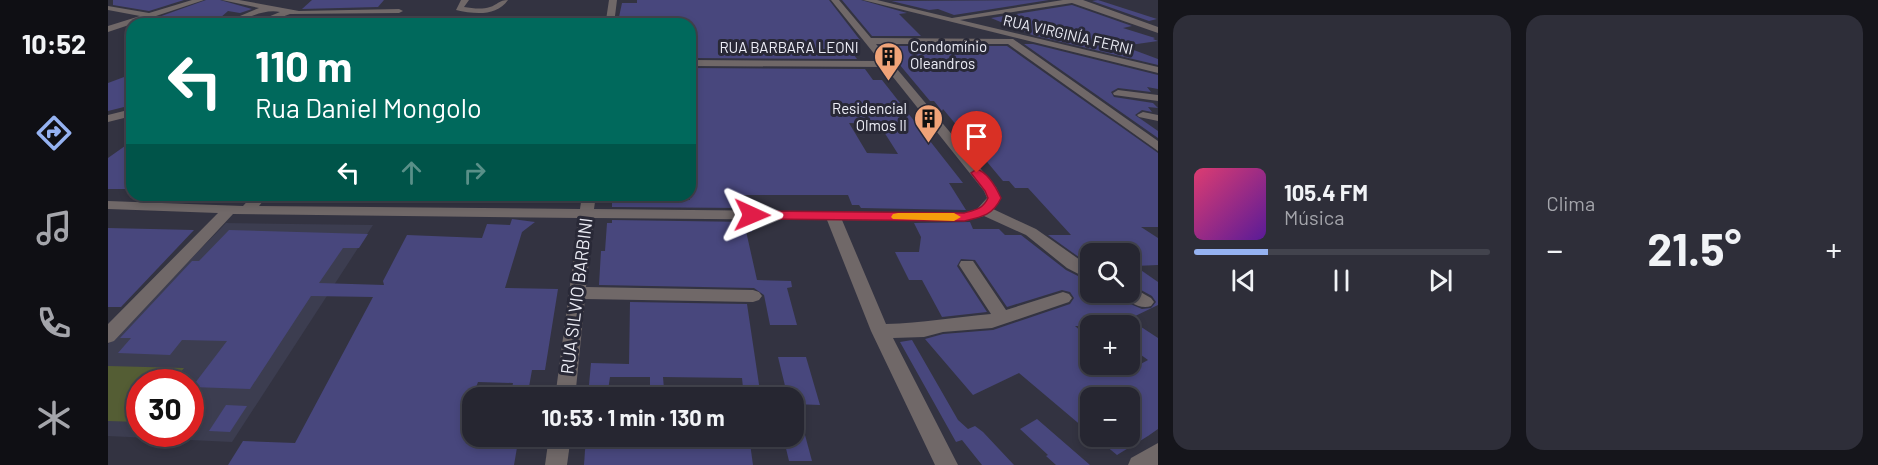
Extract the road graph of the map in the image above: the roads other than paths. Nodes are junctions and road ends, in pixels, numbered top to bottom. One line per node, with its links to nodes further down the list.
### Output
1 (200, 0): 15 (street)
2 (226, 0): 10 (street)
3 (253, 0): 10 (street)
4 (465, 0): 5 (street)
5 (504, 0)
6 (613, 0): 21 (street)
7 (835, 0): 27 (street)
8 (867, 0): 22 (street, RUA VIRGINÍA FERNI)
9 (1075, 0): 22 (street); 25 (street)
10 (243, 3): 12 (street)
11 (108, 8): 15 (street)
12 (267, 8): 13 (street); 17 (street)
13 (290, 11): 14 (street); 18 (street)
14 (327, 14): 19 (street); 20 (street)
15 (149, 16): 16 (street)
16 (143, 18)
17 (241, 18)
18 (271, 18)
19 (323, 18)
20 (392, 18)
21 (611, 18)
22 (947, 20): 26 (street, RUA VIRGINÍA FERNI)
23 (126, 23): 24 (street)
24 (108, 29)
25 (1158, 30)
26 (1009, 38): 27 (street); 30 (street, RUA VIRGINÍA FERNI); 37 (street)
27 (868, 40): 29 (street)
28 (696, 63): 29 (street, RUA BARBARA LEONI)
29 (887, 64): 43 (street)
30 (1158, 70)
31 (1118, 93): 32 (street)
32 (1158, 98)
33 (126, 114): 36 (street)
34 (1143, 116): 35 (street)
35 (1158, 118)
36 (108, 119)
37 (1158, 147)
38 (255, 201): 42 (street)
39 (588, 201): 44 (street, RUA SILVIO BARBINI)
40 (108, 205): 41 (street)
41 (229, 210): 42 (street); 55 (street)
42 (247, 210): 44 (street)
43 (985, 211): 45 (street); 47 (street)
44 (586, 213): 45 (street); 48 (street, RUA SILVIO BARBINI)
45 (833, 216): 54 (street)
46 (967, 265): 53 (street)
47 (1080, 267)
48 (578, 293): 49 (street); 56 (street, RUA SILVIO BARBINI)
49 (753, 296)
50 (1063, 298): 53 (street)
51 (1140, 300): 52 (street)
52 (1144, 302)
53 (1002, 317): 54 (street)
54 (880, 332): 60 (street)
55 (108, 336)
56 (566, 387)
57 (558, 447): 59 (street)
58 (1158, 453): 61 (street)
59 (556, 465)
60 (947, 465)
61 (1139, 465)

